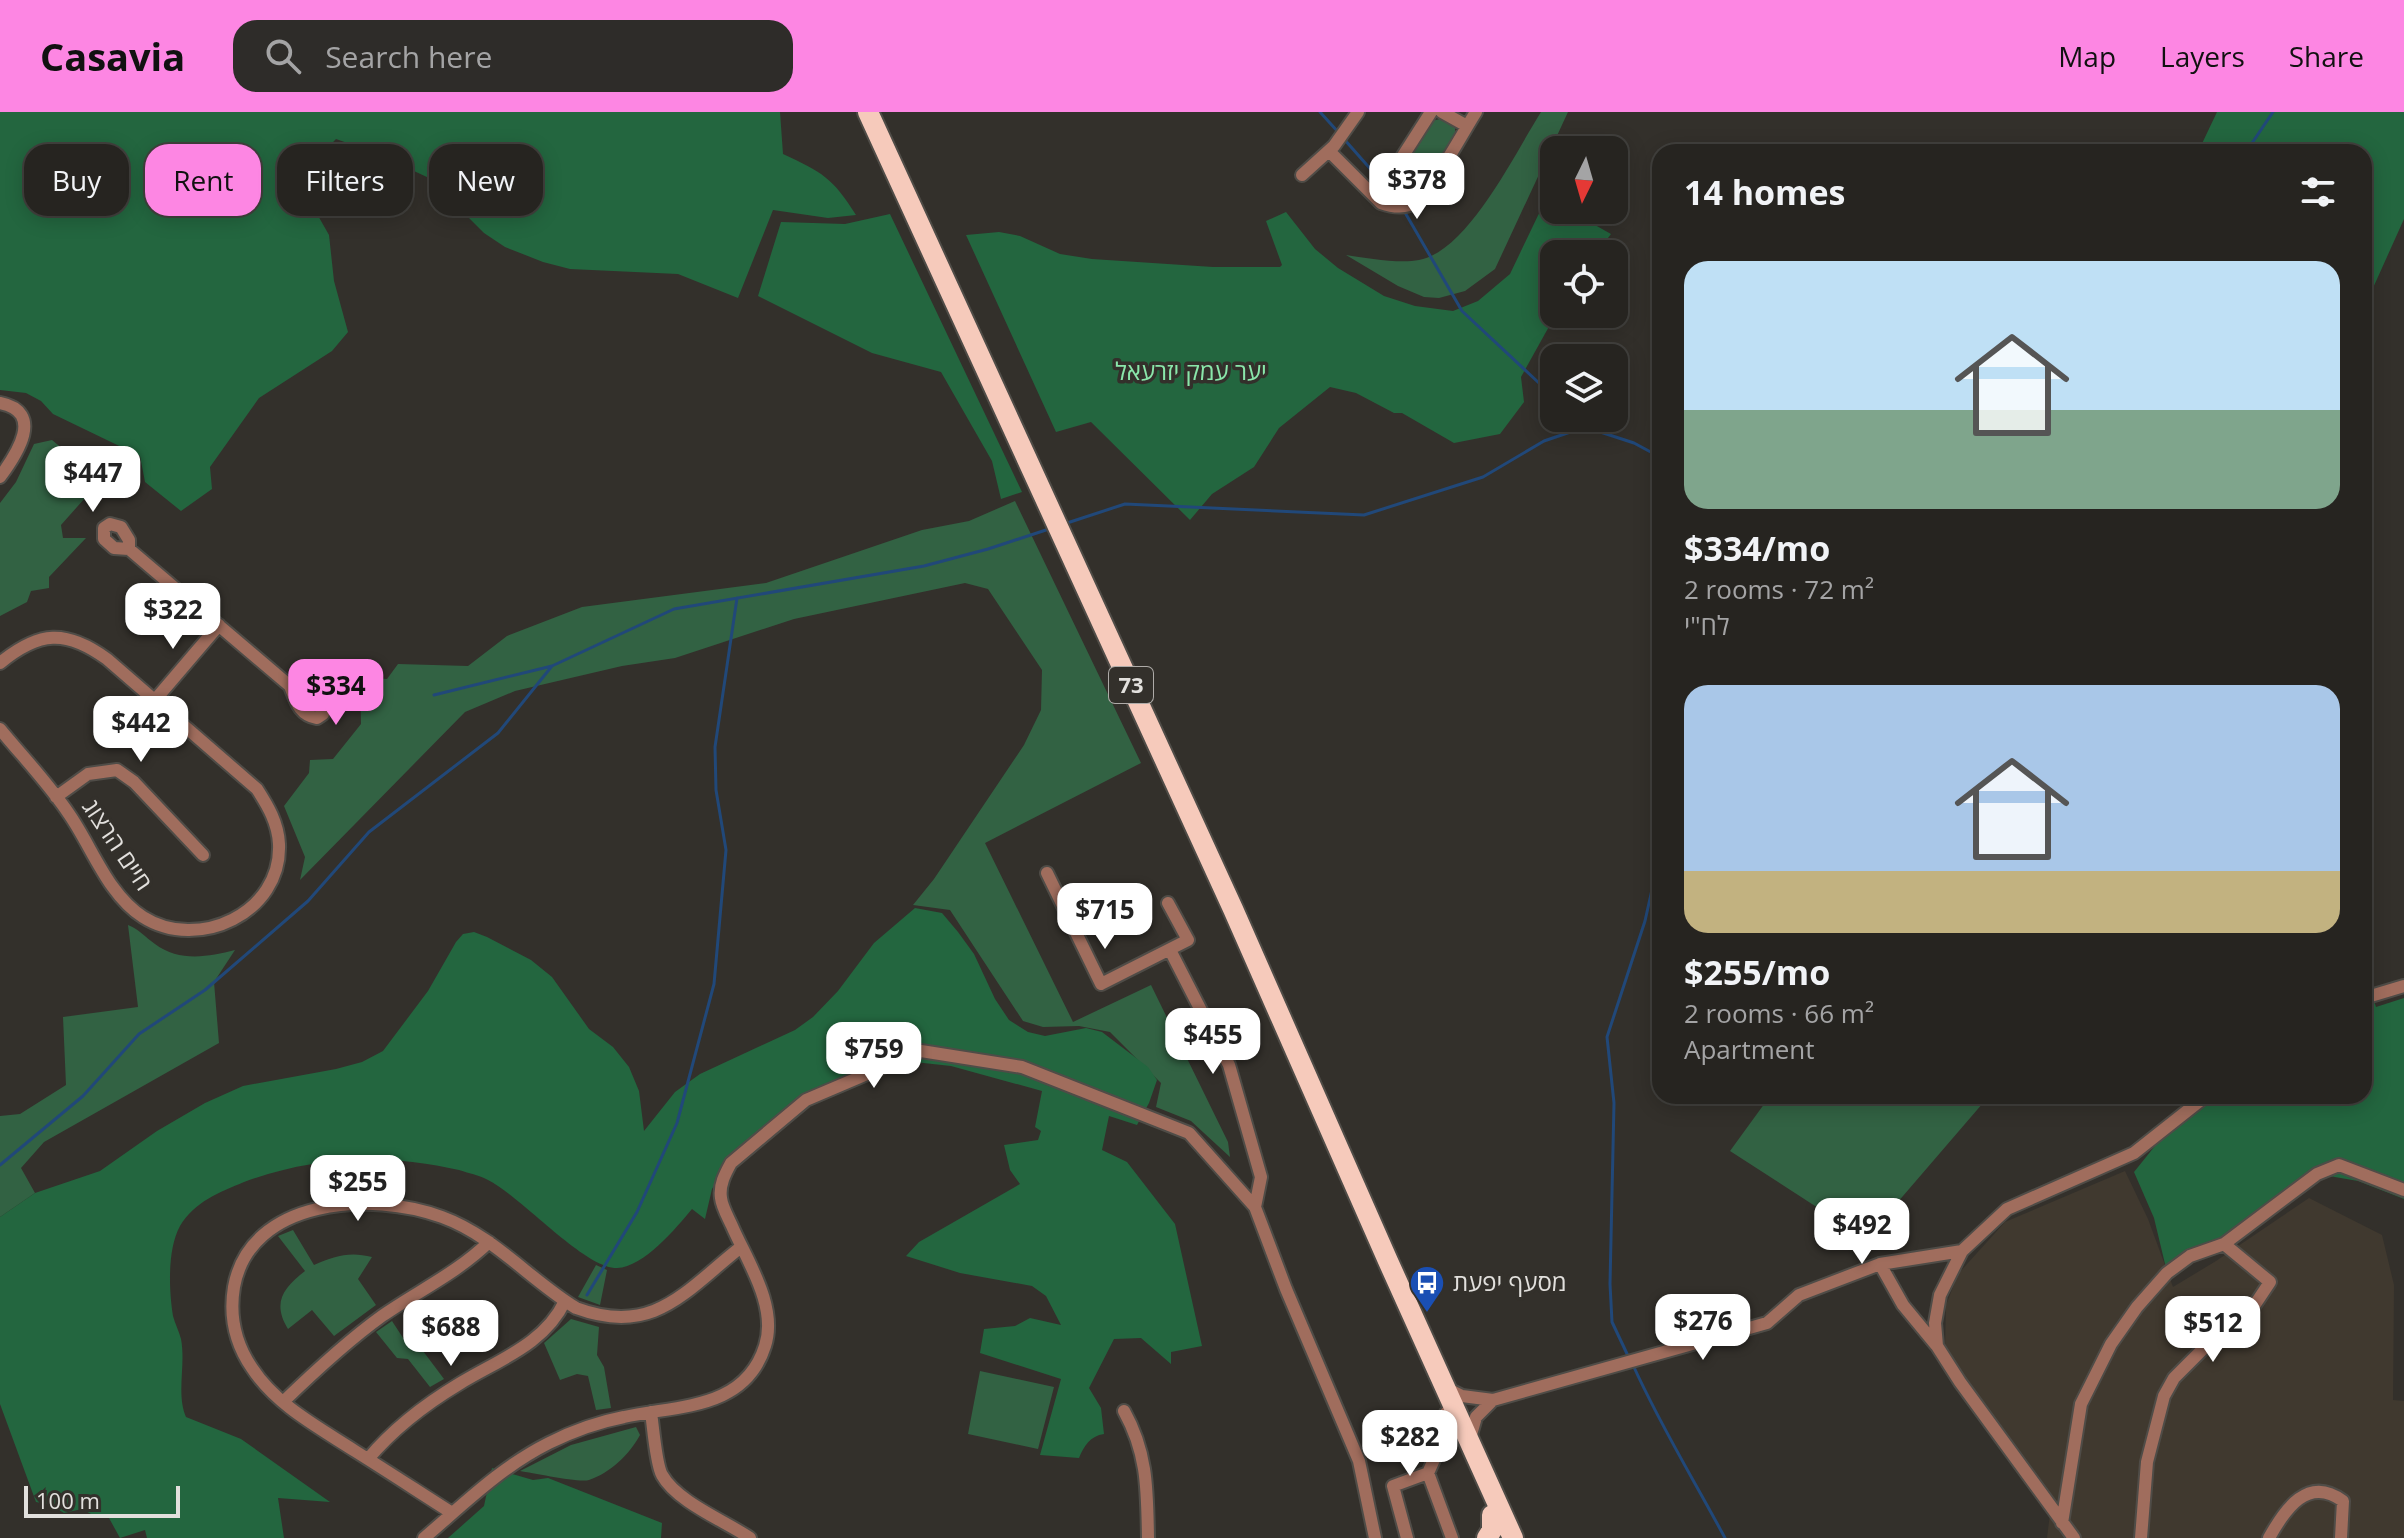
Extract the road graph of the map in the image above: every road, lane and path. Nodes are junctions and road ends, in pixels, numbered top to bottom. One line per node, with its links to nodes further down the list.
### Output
1 (868, 112): 32 (highway, 73)
2 (1358, 112): 7 (street)
3 (1431, 112): 9 (street)
4 (1442, 112): 6 (street)
5 (1476, 112): 6 (street)
6 (1467, 126): 9 (street)
7 (1329, 151): 8 (street); 9 (street)
8 (1302, 175)
9 (1376, 198)
10 (0, 403): 11 (street)
11 (0, 477)
12 (129, 549): 13 (street)
13 (219, 625): 15 (street); 16 (street)
14 (0, 663): 16 (street, חיים הרצוג)
15 (290, 686)
16 (155, 700): 18 (street, חיים הרצוג)
17 (0, 729): 18 (street, חיים הרצוג)
18 (56, 797): 19 (street)
19 (203, 855)
20 (1047, 873): 22 (street)
21 (1168, 903): 22 (street)
22 (1170, 950): 27 (street)
23 (2404, 986): 24 (street)
24 (2372, 996)
25 (2196, 1104): 31 (street)
26 (2404, 1190): 29 (street)
27 (1255, 1207): 30 (street); 51 (street)
28 (489, 1242): 34 (street); 38 (street); 38 (street)
29 (2224, 1244): 47 (street); 58 (street)
30 (741, 1247): 34 (street); 40 (street)
31 (1962, 1251): 33 (street); 35 (street)
32 (1388, 1261): 36 (highway, 73); 41 (highway, 73)
33 (1880, 1264): 35 (street); 37 (street)
34 (565, 1301): 43 (street)
35 (1937, 1346): 47 (street)
36 (1445, 1388): 37 (street); 42 (highway, 73)
37 (1493, 1400): 42 (street)
38 (283, 1402): 43 (street)
39 (1124, 1411): 50 (street)
40 (651, 1412): 45 (street); 49 (street)
41 (1446, 1413): 44 (street); 46 (highway, 73)
42 (1470, 1441): 56 (highway, 73)
43 (368, 1459): 45 (street)
44 (1428, 1473): 52 (street); 53 (street)
45 (452, 1513): 48 (street)
46 (1492, 1515): 54 (highway); 55 (highway, 73)
47 (2062, 1523): 57 (street)
48 (424, 1538)
49 (750, 1538)
50 (1148, 1538)
51 (1375, 1538)
52 (1407, 1538)
53 (1452, 1538)
54 (1487, 1538)
55 (1503, 1538)
56 (1513, 1538)
57 (2074, 1538)
58 (2141, 1538)
59 (2269, 1538): 60 (street)
60 (2341, 1538)

